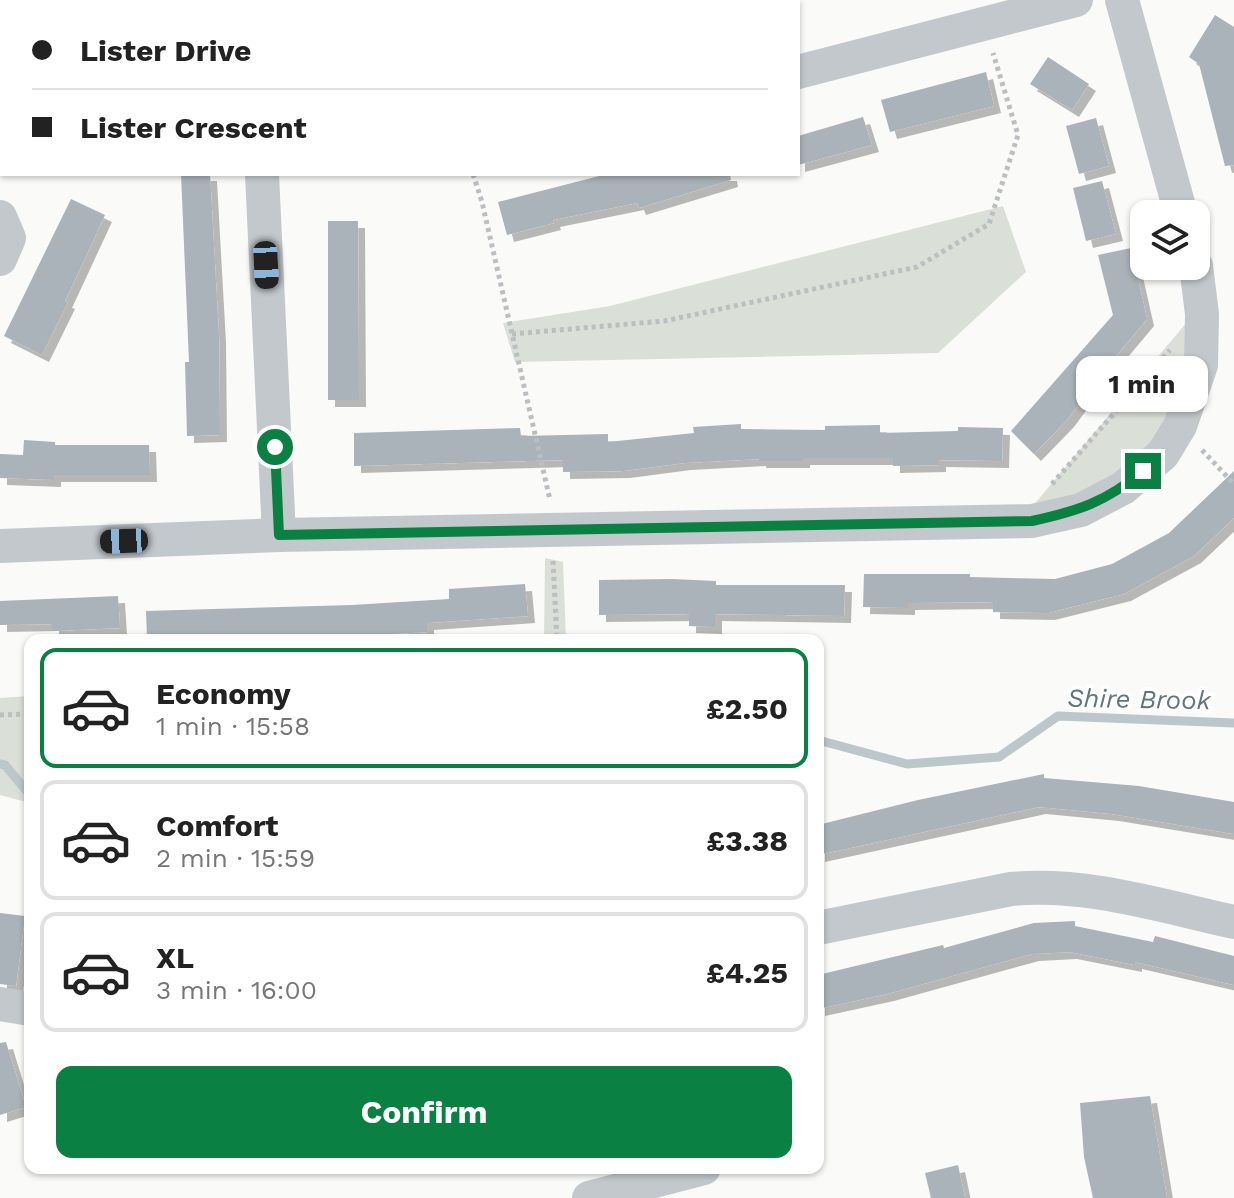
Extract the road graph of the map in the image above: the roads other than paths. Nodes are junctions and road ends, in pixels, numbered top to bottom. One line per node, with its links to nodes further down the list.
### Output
1 (1076, 0): 3 (street)
2 (1122, 0): 5 (street)
3 (800, 71)
4 (262, 176): 9 (street)
5 (1177, 200)
6 (0, 217): 7 (street)
7 (0, 259)
8 (1198, 280): 9 (street)
9 (279, 535): 10 (street)
10 (0, 546)
11 (1234, 922): 12 (street)
12 (824, 927)
13 (0, 1004): 14 (street)
14 (24, 1008)
15 (690, 1174): 16 (street)
16 (654, 1189): 17 (street)
17 (589, 1198)

